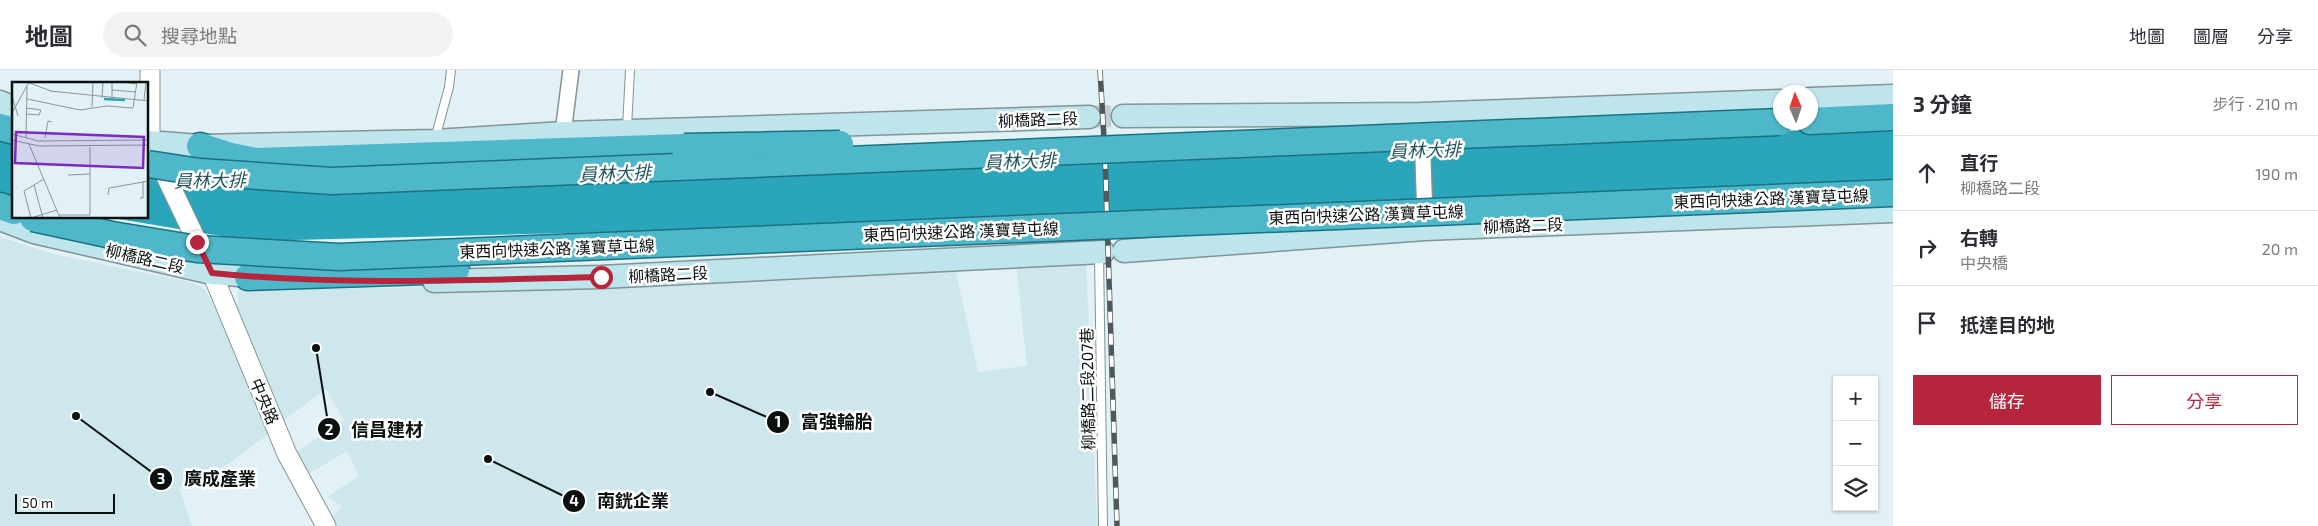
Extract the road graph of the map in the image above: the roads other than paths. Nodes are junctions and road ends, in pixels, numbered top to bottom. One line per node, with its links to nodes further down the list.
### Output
1 (150, 70): 21 (street)
2 (451, 70): 18 (lane)
3 (571, 70): 16 (street)
4 (630, 70): 17 (lane)
5 (1893, 96): 6 (main road)
6 (1818, 99)
7 (1773, 100): 10 (main road)
8 (0, 102): 9 (main road)
9 (12, 107)
10 (1421, 114): 11 (main road); 26 (street)
11 (1123, 116)
12 (1089, 117): 17 (main road, 柳橋路二段)
13 (1893, 117): 14 (highway)
14 (1818, 121)
15 (1773, 122): 19 (highway, bridge)
16 (563, 133): 17 (main road, 柳橋路二段); 18 (main road, 柳橋路二段)
17 (626, 133)
18 (435, 140): 20 (main road, 柳橋路二段)
19 (1353, 141): 20 (highway, bridge); 21 (highway, bridge)
20 (200, 146): 21 (main road, 柳橋路二段)
21 (153, 156): 30 (street, 中央路)
22 (1893, 193): 26 (highway, 東西向快速公路 漢寶草屯線, bridge)
23 (0, 206): 24 (highway)
24 (12, 210)
25 (1893, 210): 26 (main road, 柳橋路二段)
26 (1420, 216): 28 (highway, 東西向快速公路 漢寶草屯線, bridge); 29 (main road, 柳橋路二段); 31 (highway, bridge)
27 (0, 219): 30 (main road, 柳橋路二段)
28 (38, 219)
29 (1109, 252): 31 (main road, 柳橋路二段); 33 (lane, 柳橋路二段207巷)
30 (212, 273): 31 (main road, 柳橋路二段); 32 (street, 中央路)
31 (248, 277)
32 (326, 526)
33 (1103, 526)

